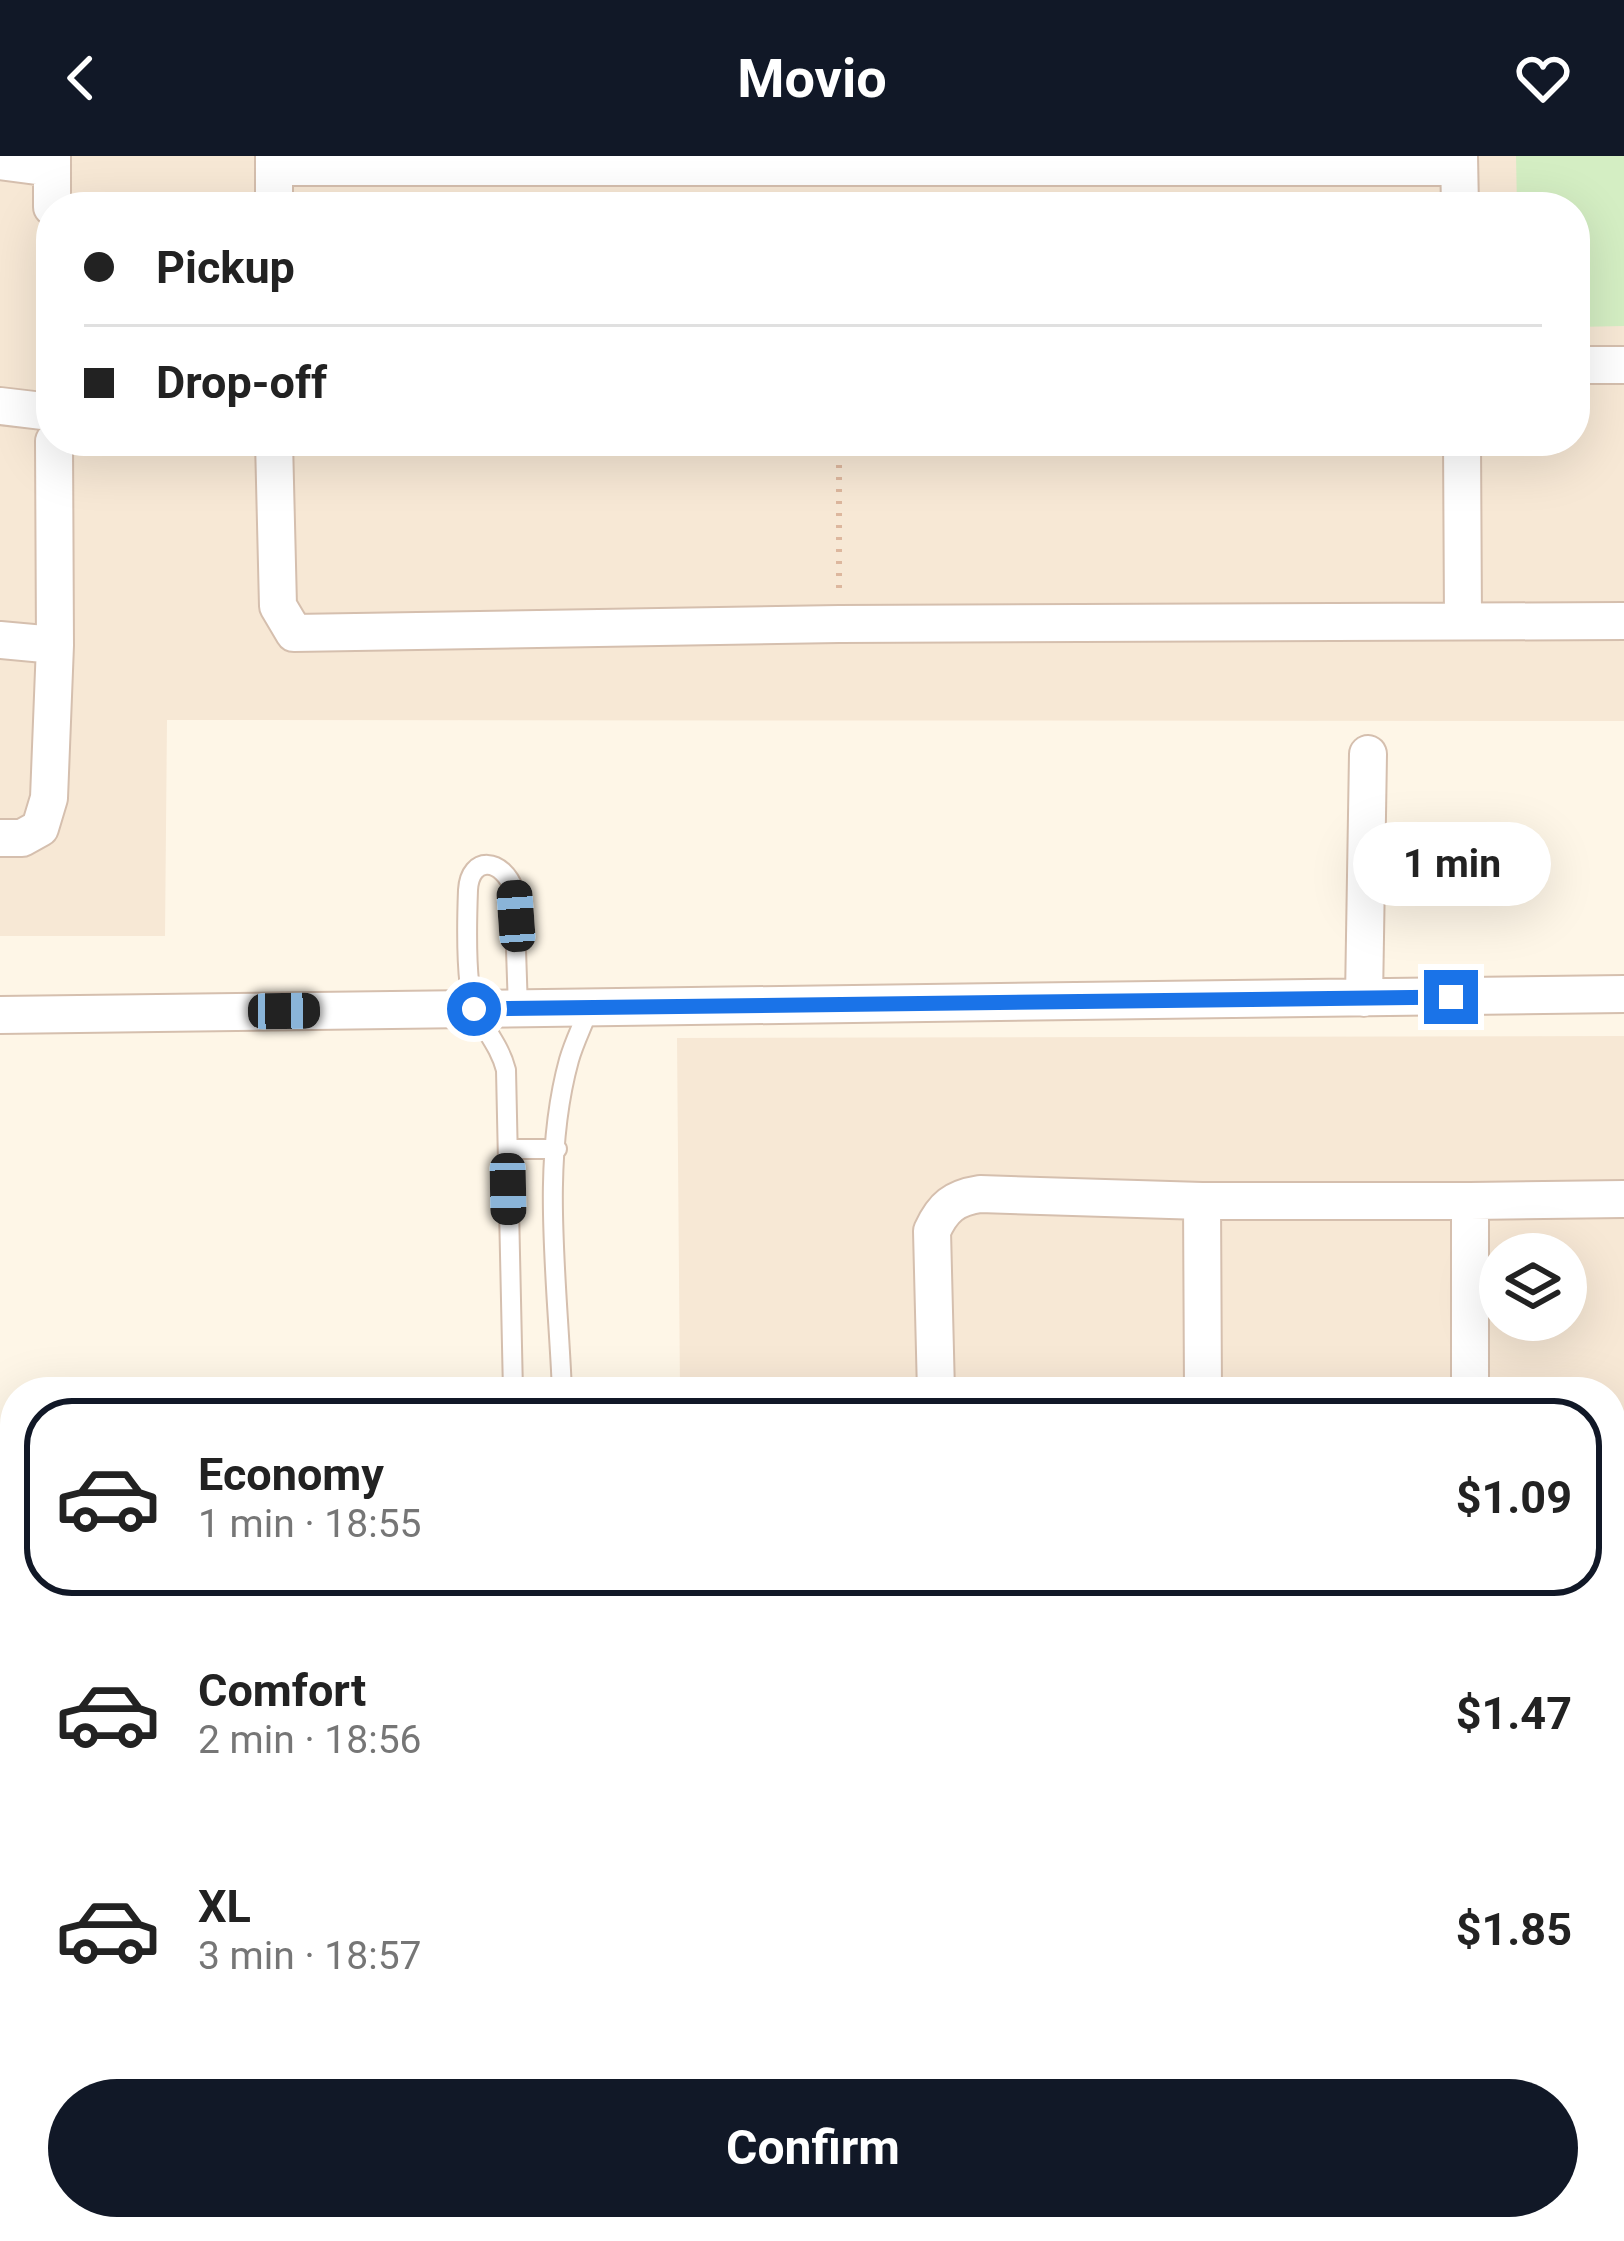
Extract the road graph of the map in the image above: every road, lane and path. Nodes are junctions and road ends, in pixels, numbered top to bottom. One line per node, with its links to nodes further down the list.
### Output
1 (0, 161): 4 (street)
2 (274, 161): 3 (street); 5 (street)
3 (1460, 161): 6 (street)
4 (52, 162)
5 (274, 192)
6 (1460, 192)
7 (1590, 365): 8 (street)
8 (1624, 365)
9 (0, 406): 10 (street)
10 (36, 410)
11 (54, 456): 19 (street)
12 (274, 456): 17 (street)
13 (839, 456): 17 (path)
14 (1462, 456): 15 (street)
15 (1463, 621): 16 (street); 17 (street)
16 (1624, 621)
17 (839, 625)
18 (0, 640): 19 (street)
19 (55, 645): 21 (street)
20 (1368, 754): 23 (street)
21 (0, 838)
22 (1624, 994): 23 (street)
23 (1364, 998): 24 (street)
24 (589, 1008): 26 (street); 29 (lane)
25 (474, 1009): 26 (street); 26 (lane); 27 (street); 28 (lane)
26 (518, 1009)
27 (0, 1015)
28 (508, 1149): 29 (lane); 33 (lane)
29 (557, 1149): 34 (lane)
30 (1624, 1199): 31 (street)
31 (1470, 1201): 32 (street); 37 (street)
32 (1202, 1202): 35 (street); 36 (street)
33 (513, 1377)
34 (562, 1377)
35 (936, 1377)
36 (1203, 1377)
37 (1470, 1377)

